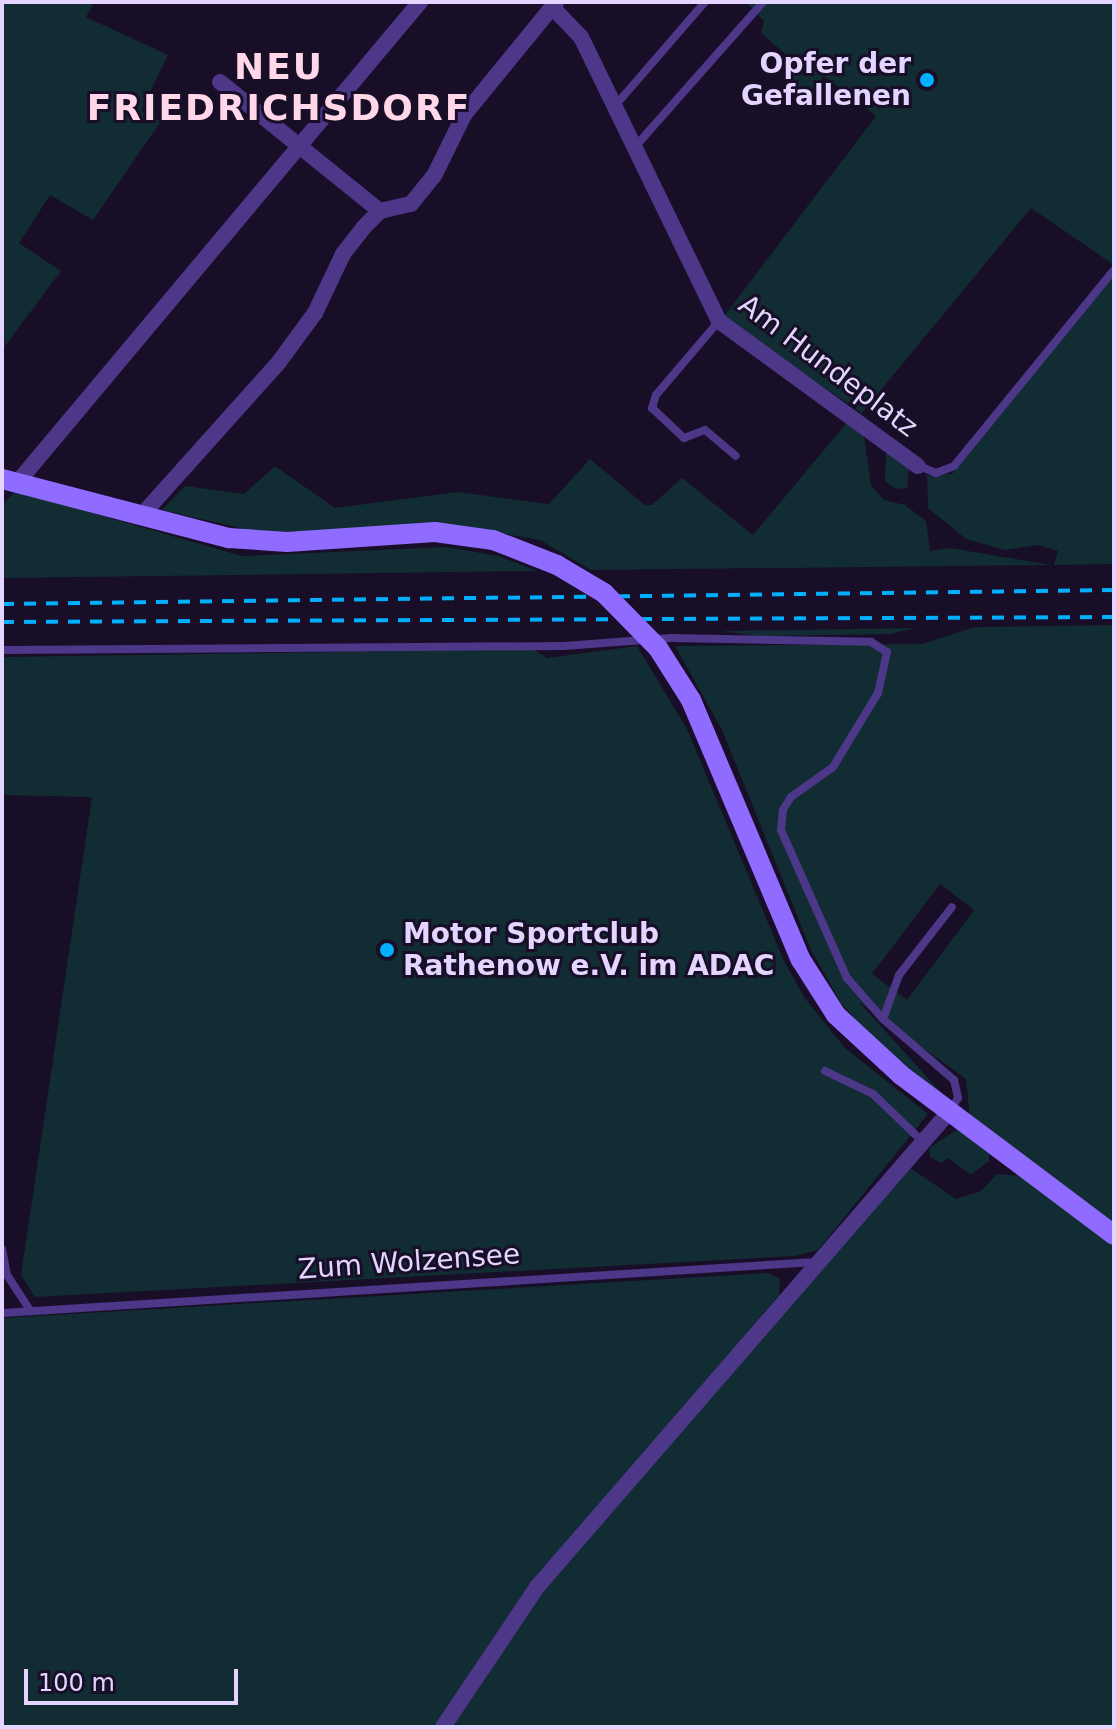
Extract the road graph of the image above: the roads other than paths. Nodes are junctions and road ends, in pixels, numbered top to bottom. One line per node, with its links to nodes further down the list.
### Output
1 (420, 2): 7 (street)
2 (705, 2): 6 (lane)
3 (763, 2): 8 (lane)
4 (554, 4): 6 (street, Am Hundeplatz); 9 (street)
5 (220, 82): 7 (street)
6 (614, 107): 8 (street, Am Hundeplatz)
7 (301, 144): 9 (street); 14 (street)
8 (634, 149): 11 (street, Am Hundeplatz)
9 (380, 211): 15 (street)
10 (1114, 270): 13 (lane, Am Hundeplatz)
11 (719, 321): 12 (lane); 13 (street, Am Hundeplatz)
12 (736, 456)
13 (918, 466)
14 (10, 481): 15 (main road)
15 (141, 516): 20 (main road, bridge)
16 (2, 650): 18 (lane)
17 (952, 907): 18 (lane)
18 (883, 1019): 20 (lane)
19 (825, 1071): 21 (lane)
20 (949, 1112): 21 (street); 22 (main road)
21 (922, 1141): 24 (street)
22 (1114, 1235)
23 (2, 1249): 25 (lane)
24 (819, 1262): 25 (lane, Zum Wolzensee); 27 (street)
25 (30, 1310): 26 (lane, Zum Wolzensee)
26 (2, 1313)
27 (443, 1727)

